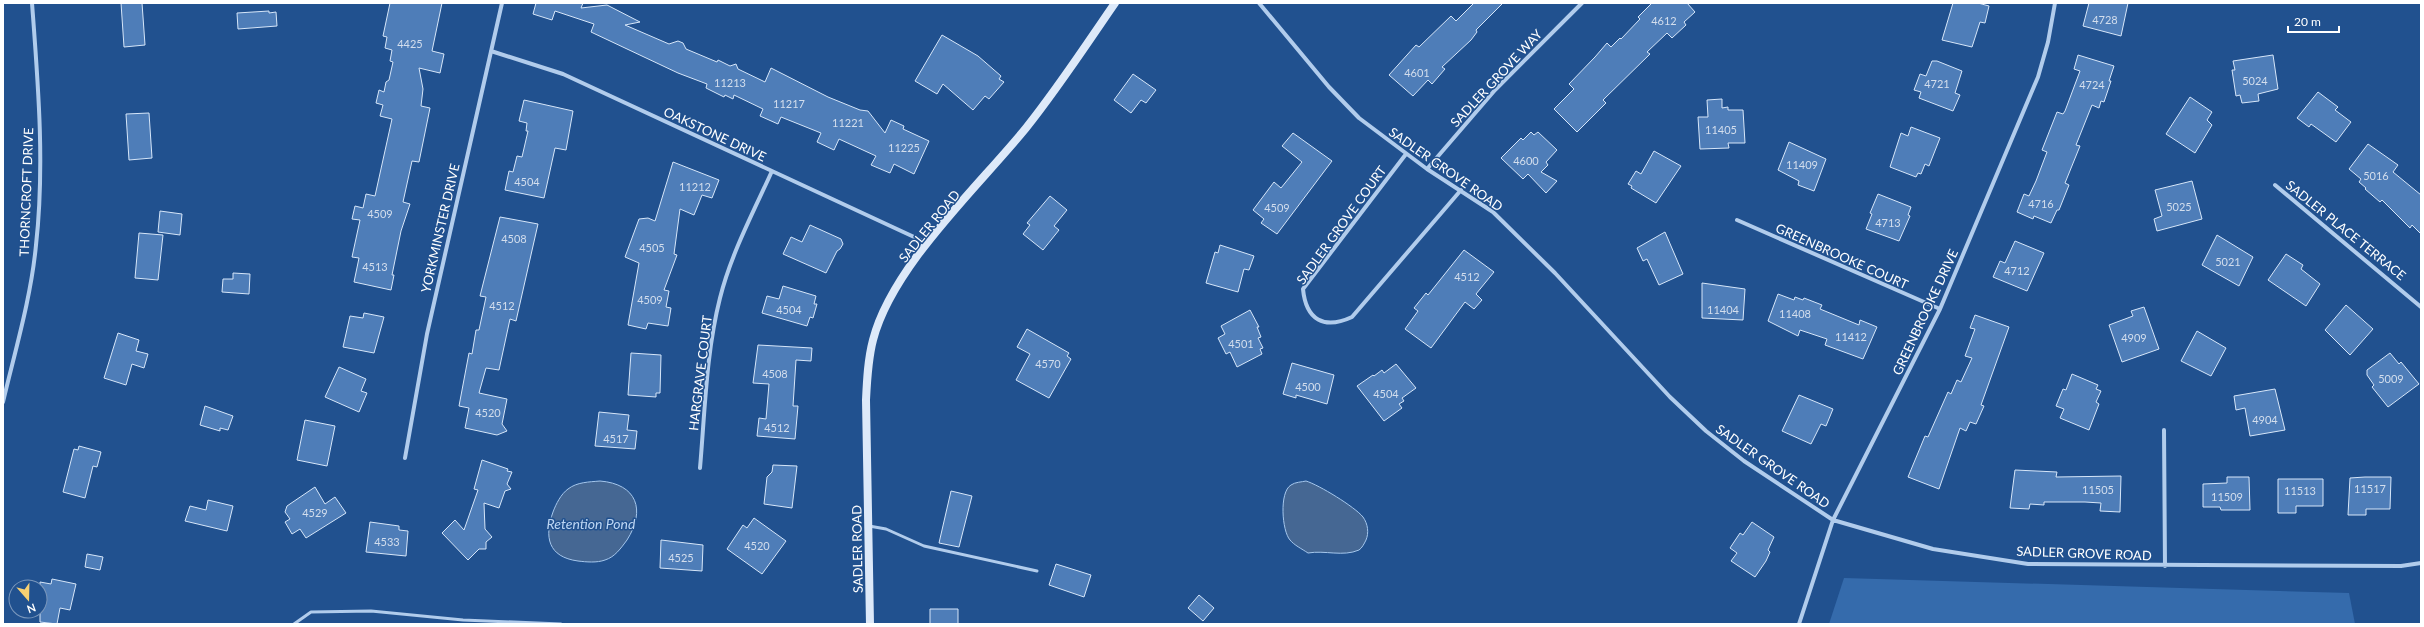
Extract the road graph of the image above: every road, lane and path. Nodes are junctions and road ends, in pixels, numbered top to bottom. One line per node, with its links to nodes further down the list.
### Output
1 (32, 3): 17 (street, THORNCROFT DRIVE)
2 (502, 3): 7 (street, YORKMINSTER DRIVE)
3 (1115, 3): 14 (street, SADLER ROAD)
4 (1259, 3): 8 (street, SADLER GROVE ROAD)
5 (1582, 3): 9 (street, SADLER GROVE WAY)
6 (2055, 3): 16 (street, GREENBROOKE DRIVE)
7 (491, 51): 10 (street, OAKSTONE DRIVE); 19 (street, YORKMINSTER DRIVE)
8 (1406, 154): 9 (street, SADLER GROVE ROAD); 12 (street, SADLER GROVE COURT)
9 (1427, 169): 12 (street, SADLER GROVE ROAD)
10 (772, 171): 14 (street, OAKSTONE DRIVE); 20 (street, HARGRAVE COURT)
11 (2275, 185): 15 (street, SADLER PLACE TERRACE)
12 (1461, 190): 21 (street, SADLER GROVE ROAD)
13 (1737, 220): 16 (street, GREENBROOKE COURT)
14 (927, 243): 22 (street, SADLER ROAD)
15 (2421, 307)
16 (1940, 309): 21 (street, GREENBROOKE DRIVE)
17 (3, 402)
18 (2164, 430): 24 (street)
19 (405, 458)
20 (700, 468)
21 (1833, 520): 24 (street, SADLER GROVE ROAD); 30 (street, GREENBROOKE DRIVE)
22 (869, 526): 25 (lane); 29 (street, SADLER ROAD)
23 (2421, 563): 24 (street, SADLER GROVE ROAD)
24 (2165, 566)
25 (1037, 571)
26 (484, 622): 27 (lane); 28 (lane)
27 (294, 624)
28 (561, 624)
29 (870, 624)
30 (1799, 624)

